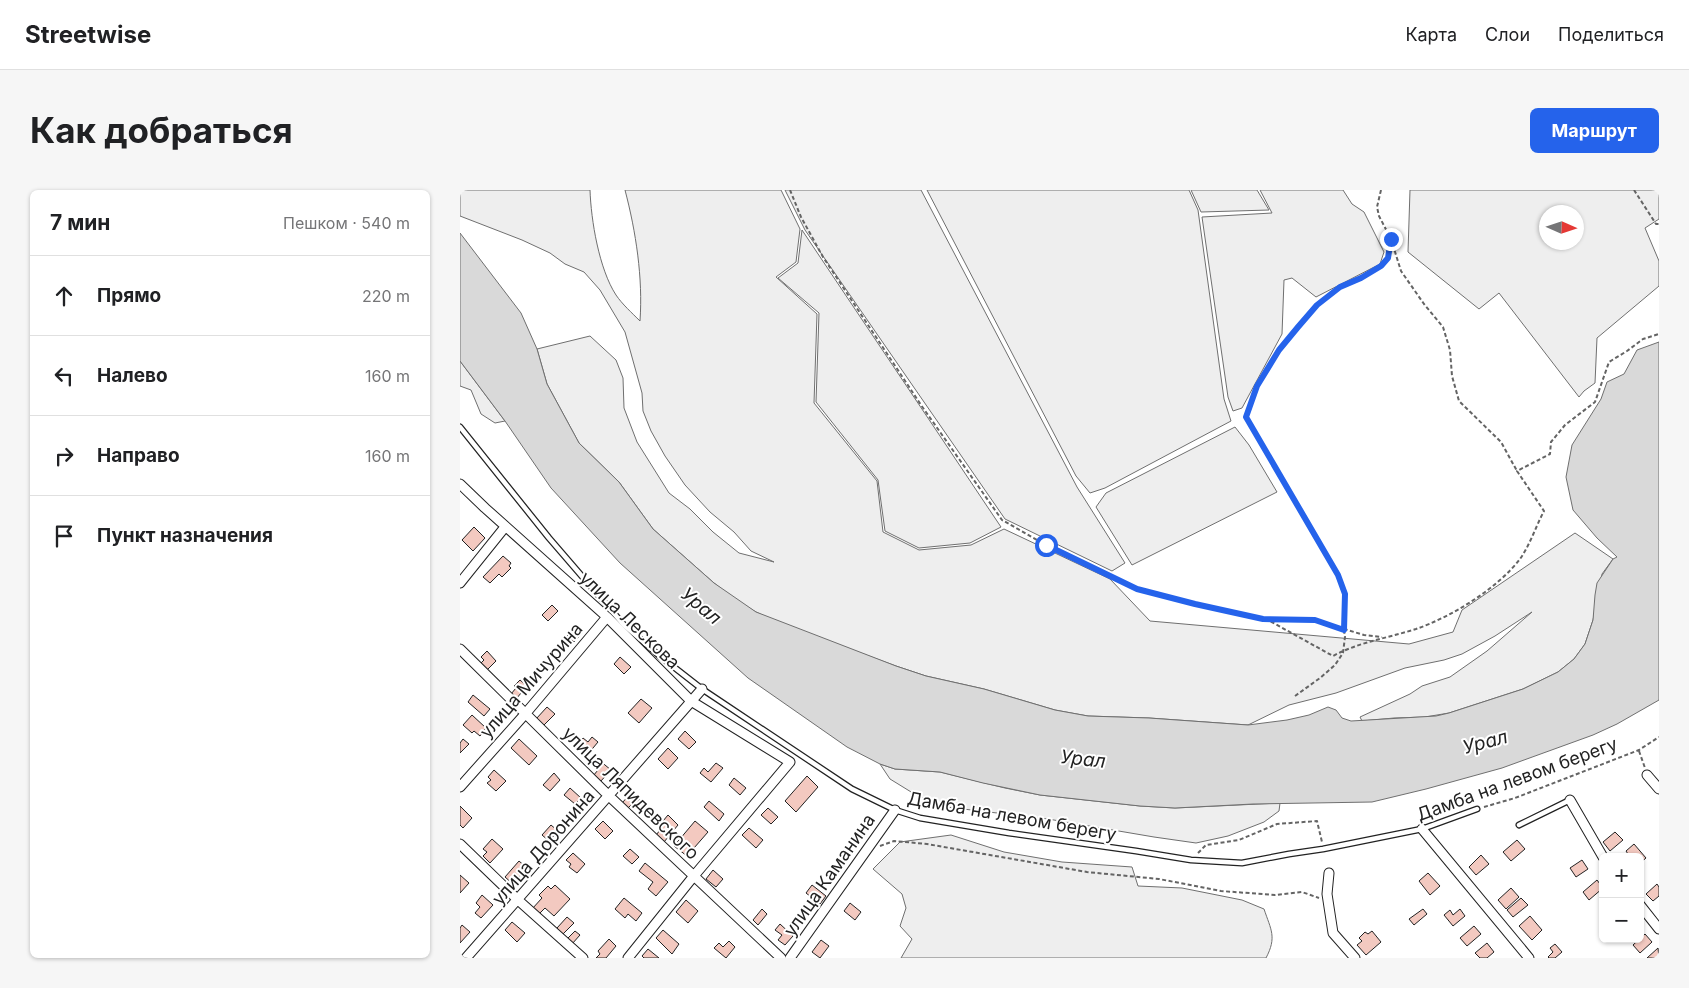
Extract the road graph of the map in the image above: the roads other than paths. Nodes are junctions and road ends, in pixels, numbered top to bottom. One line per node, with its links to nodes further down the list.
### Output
1 (460, 427): 7 (lane, Дамба на левом берегу)
2 (460, 484): 3 (street, улица Лескова)
3 (505, 527): 4 (street); 5 (street, улица Лескова)
4 (460, 583)
5 (607, 617): 8 (street, улица Лескова); 9 (street, улица Мичурина)
6 (460, 649): 9 (street, улица Ляпидевского)
7 (702, 689): 8 (street, улица Доронина); 16 (lane, Дамба на левом берегу)
8 (691, 701): 13 (street, улица Доронина); 22 (street, улица Лескова)
9 (526, 713): 11 (street, улица Мичурина); 13 (street, улица Ляпидевского)
10 (1647, 775): 12 (street)
11 (460, 787)
12 (1659, 789)
13 (609, 796): 22 (street, улица Ляпидевского); 23 (street, улица Доронина)
14 (1570, 800): 17 (lane); 20 (street)
15 (1477, 809): 18 (lane, Дамба на левом берегу)
16 (895, 810): 18 (lane, Дамба на левом берегу); 30 (street, улица Каманина)
17 (1519, 825)
18 (1422, 829): 32 (street)
19 (460, 844): 23 (street)
20 (1601, 853)
21 (1329, 873): 31 (street)
22 (693, 876): 28 (street); 29 (street, улица Ляпидевского)
23 (518, 900): 26 (street, улица Доронина); 27 (street)
24 (1644, 910): 25 (street)
25 (1659, 929)
26 (466, 958)
27 (582, 958)
28 (628, 958)
29 (781, 958)
30 (790, 958)
31 (1355, 958)
32 (1529, 958)

